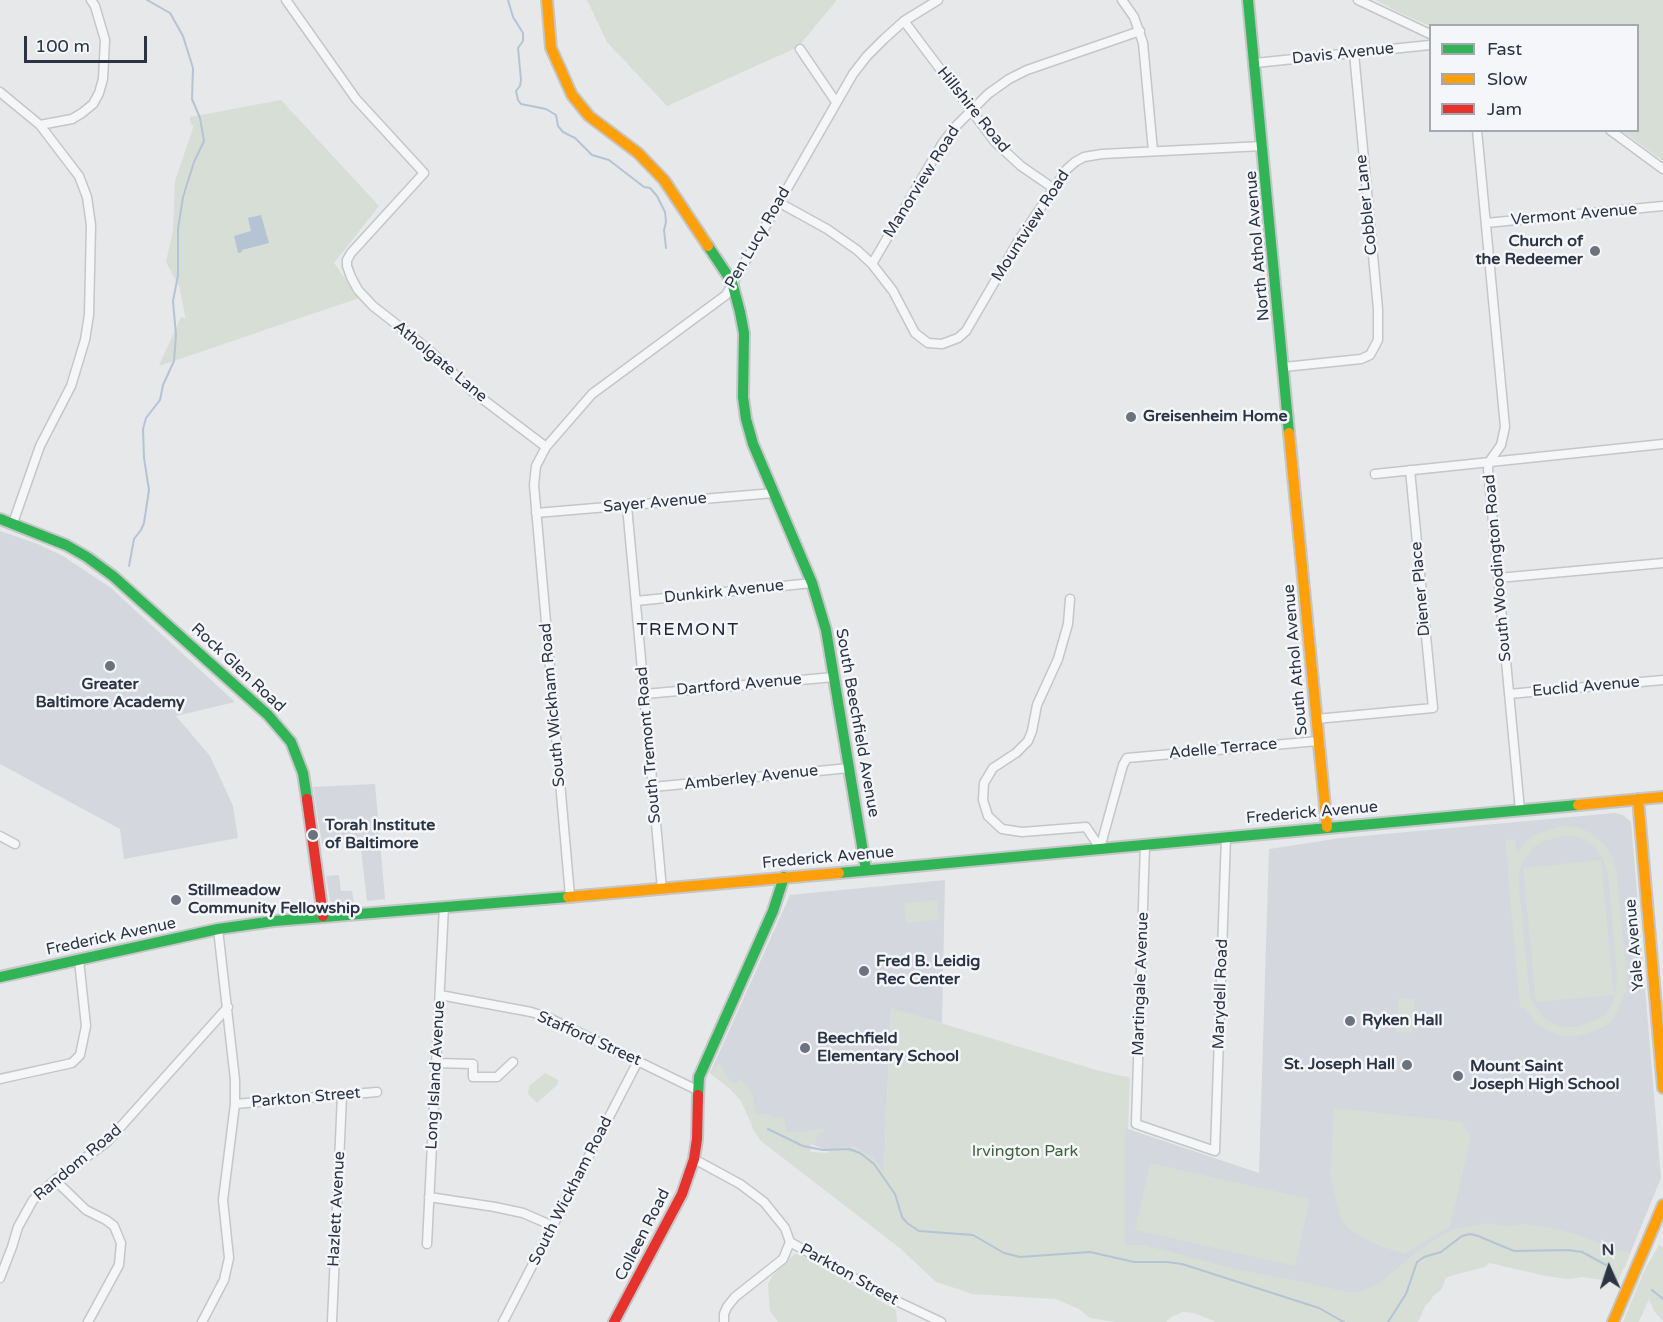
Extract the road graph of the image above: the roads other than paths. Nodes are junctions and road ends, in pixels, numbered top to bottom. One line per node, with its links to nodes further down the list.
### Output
1 (92, 0): 18 (street)
2 (286, 0): 32 (street, Atholgate Lane)
3 (547, 0): 29 (street, South Beechfield Avenue)
4 (938, 0): 8 (street, Pen Lucy Road)
5 (1122, 0): 9 (street)
6 (1248, 0): 14 (street, North Athol Avenue)
7 (1358, 0): 10 (street)
8 (904, 21): 16 (street, Pen Lucy Road); 17 (street, Hillshire Road)
9 (1140, 31): 17 (street, Manorview Road); 22 (street)
10 (1429, 33)
11 (1429, 45): 13 (street, Davis Avenue)
12 (801, 49): 16 (street)
13 (1354, 53): 14 (street, Davis Avenue); 30 (street, Cobbler Lane)
14 (1255, 63): 21 (street, North Athol Avenue)
15 (0, 92): 18 (street)
16 (837, 102): 25 (street, Pen Lucy Road)
17 (970, 110): 24 (street, Hillshire Road); 28 (street, Manorview Road)
18 (40, 125): 41 (street)
19 (1477, 132): 27 (street, South Woodington Road)
20 (1613, 132): 23 (street)
21 (1263, 146): 22 (street, Mountview Road); 30 (street, North Athol Avenue)
22 (1153, 151): 24 (street, Mountview Road)
23 (1663, 169)
24 (1053, 188): 28 (street, Mountview Road)
25 (778, 202): 28 (street); 29 (street, Pen Lucy Road)
26 (1663, 206): 27 (street, Vermont Avenue)
27 (1486, 223): 33 (street, South Woodington Road)
28 (872, 264)
29 (732, 282): 32 (street, Pen Lucy Road); 37 (street, South Beechfield Avenue)
30 (1284, 367): 36 (street, North Athol Avenue)
31 (1663, 444): 33 (street)
32 (546, 447): 39 (street, Pen Lucy Road)
33 (1489, 462): 34 (street); 43 (street, South Woodington Road)
34 (1410, 470): 35 (street); 51 (street, Diener Place)
35 (1375, 474)
36 (1295, 489): 51 (street, South Athol Avenue)
37 (774, 493): 38 (street, Sayer Avenue); 44 (street, South Beechfield Avenue)
38 (627, 506): 39 (street, Sayer Avenue); 46 (street, South Tremont Road)
39 (536, 513): 67 (street, South Wickham Road)
40 (0, 519): 41 (street, Rock Glen Road)
41 (13, 523): 69 (street, Rock Glen Road)
42 (1663, 562): 43 (street)
43 (1498, 578): 50 (street, South Woodington Road)
44 (812, 583): 46 (street, Dunkirk Avenue); 47 (street, South Beechfield Avenue)
45 (1070, 599): 63 (street)
46 (636, 601): 49 (street, South Tremont Road)
47 (834, 676): 49 (street, Dartford Avenue); 53 (street, South Beechfield Avenue)
48 (1663, 680): 50 (street, Euclid Avenue)
49 (645, 694): 54 (street, South Tremont Road)
50 (1509, 694): 57 (street, South Woodington Road)
51 (1316, 719): 52 (street, South Athol Avenue)
52 (1318, 741): 58 (street, South Athol Avenue); 63 (street, Adelle Terrace)
53 (849, 768): 54 (street, Amberley Avenue); 64 (street, South Beechfield Avenue)
54 (653, 787): 66 (street, South Tremont Road)
55 (1663, 797): 56 (street, Frederick Avenue)
56 (1638, 799): 57 (street, Frederick Avenue); 75 (street, Yale Avenue)
57 (1520, 810): 58 (street, Frederick Avenue)
58 (1327, 827): 60 (street, Frederick Avenue)
59 (0, 836): 61 (street)
60 (1226, 837): 62 (street, Frederick Avenue); 85 (street, Marydell Road)
61 (15, 844)
62 (1145, 844): 63 (street, Frederick Avenue); 85 (street, Martingale Avenue)
63 (1100, 848): 64 (street, Frederick Avenue)
64 (866, 870): 65 (street, Frederick Avenue)
65 (784, 877): 66 (street, Frederick Avenue); 81 (street)
66 (662, 889): 67 (street, Frederick Avenue)
67 (570, 896): 68 (street, Frederick Avenue)
68 (444, 906): 69 (street, Frederick Avenue); 73 (street, Long Island Avenue)
69 (323, 916): 70 (street, Frederick Avenue)
70 (218, 929): 71 (street, Frederick Avenue); 74 (street)
71 (79, 960): 72 (street, Frederick Avenue); 79 (street)
72 (0, 977)
73 (440, 996): 76 (street, Stafford Street); 78 (street, Long Island Avenue)
74 (228, 1007): 84 (street); 87 (street, Random Road)
75 (1660, 1036): 80 (street, Yale Avenue)
76 (638, 1061): 81 (street, Stafford Street); 90 (street, South Wickham Road)
77 (513, 1062): 78 (street)
78 (436, 1063): 88 (street, Long Island Avenue)
79 (0, 1079)
80 (1663, 1088)
81 (697, 1090): 86 (street)
82 (377, 1092): 83 (street, Parkton Street)
83 (342, 1095): 84 (street, Parkton Street); 96 (street, Hazlett Avenue)
84 (234, 1104): 95 (street)
85 (1136, 1124)
86 (694, 1159): 91 (street); 98 (street, Colleen Road)
87 (55, 1179): 93 (street, Random Road); 94 (street)
88 (429, 1197): 90 (street); 92 (street, Long Island Avenue)
89 (1663, 1205): 101 (street)
90 (553, 1226): 97 (street, South Wickham Road)
91 (790, 1242): 99 (street); 100 (street, Parkton Street)
92 (427, 1244)
93 (0, 1278)
94 (88, 1322)
95 (202, 1322)
96 (332, 1322)
97 (503, 1322)
98 (614, 1322)
99 (724, 1322)
100 (941, 1322)
101 (1613, 1322)

